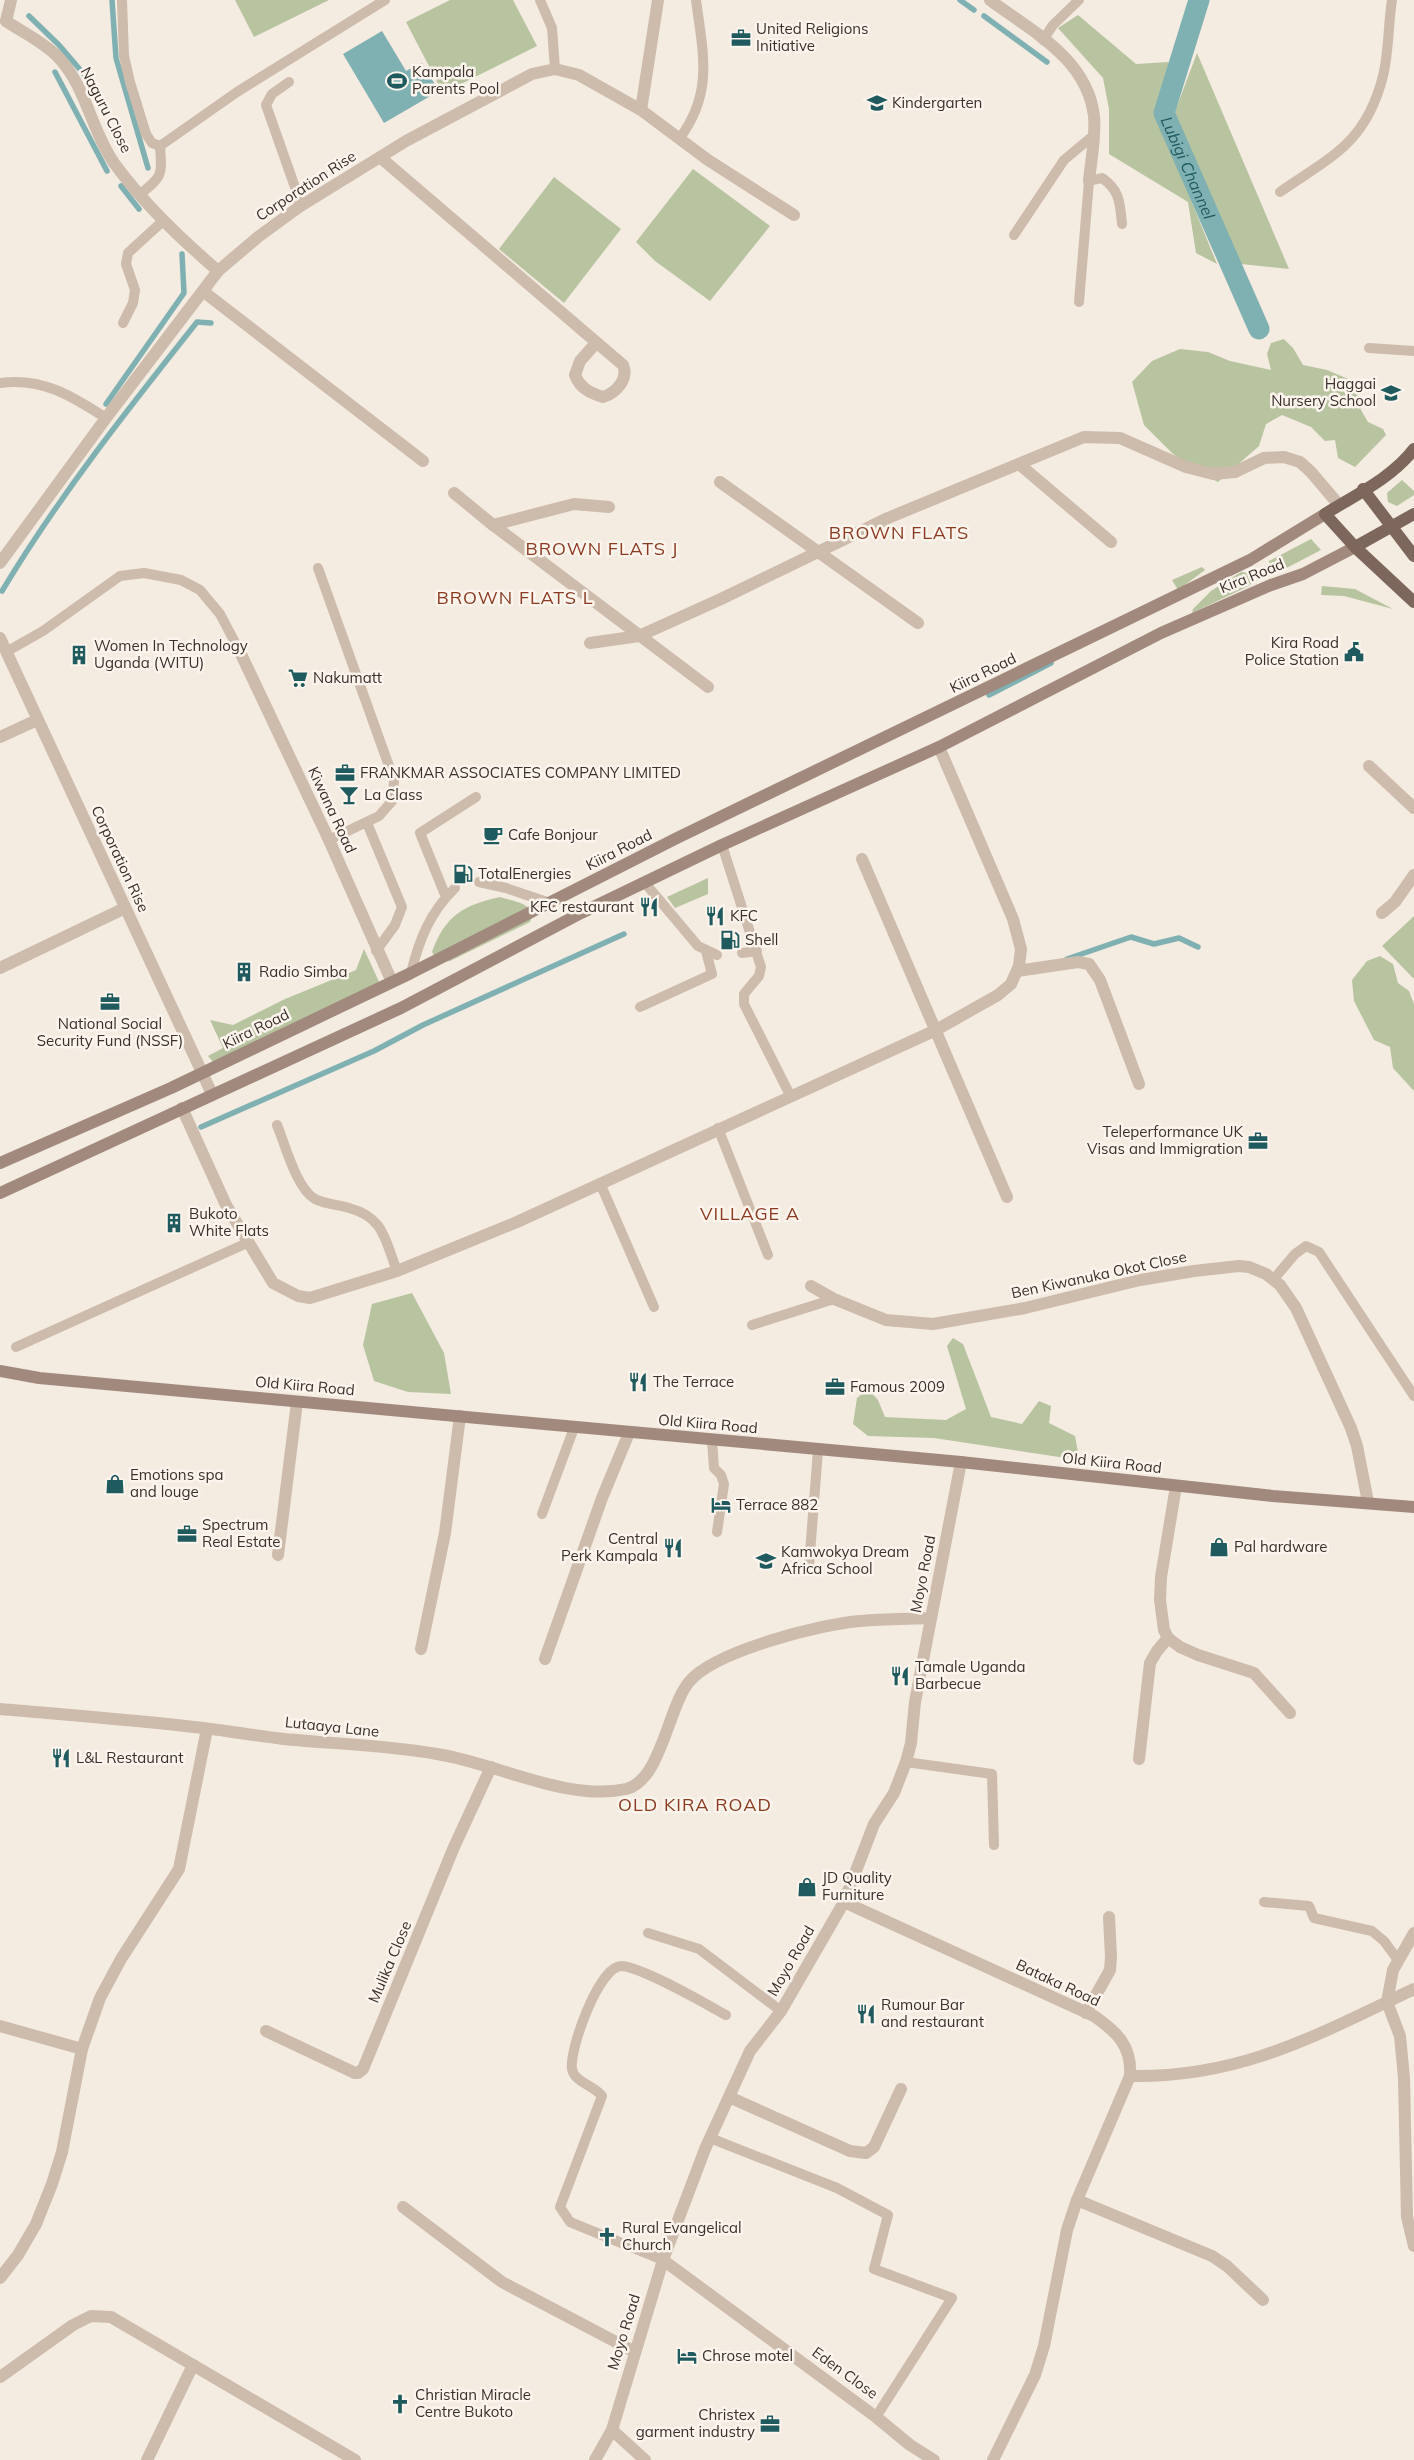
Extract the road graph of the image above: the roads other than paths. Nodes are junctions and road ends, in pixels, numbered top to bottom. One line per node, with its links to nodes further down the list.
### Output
1 (11, 0): 10 (street)
2 (122, 0): 17 (lane)
3 (385, 0): 17 (lane)
4 (540, 0): 12 (lane)
5 (658, 0): 14 (street)
6 (696, 0): 16 (lane)
7 (990, 0): 11 (street)
8 (1079, 0): 11 (lane)
9 (1392, 0): 20 (lane)
10 (3, 24): 21 (street, Naguru Close)
11 (1043, 40): 15 (street)
12 (555, 69): 14 (street, Corporation Rise); 18 (street, Corporation Rise)
13 (289, 82): 22 (lane)
14 (641, 110): 16 (street, Corporation Rise)
15 (1094, 135): 19 (street); 26 (lane)
16 (679, 139): 23 (street, Corporation Rise)
17 (160, 146): 21 (lane)
18 (381, 158): 22 (street, Corporation Rise); 31 (street)
19 (1089, 180): 25 (lane); 29 (lane)
20 (1280, 192)
21 (139, 195): 24 (street, Naguru Close)
22 (298, 207): 27 (street, Corporation Rise)
23 (794, 215)
24 (164, 220): 27 (street, Naguru Close); 30 (lane)
25 (1122, 224)
26 (1014, 235)
27 (218, 270): 28 (street, Corporation Rise)
28 (204, 292): 35 (street, Corporation Rise); 37 (street)
29 (1079, 302)
30 (123, 323)
31 (596, 343)
32 (1369, 348): 33 (lane)
33 (1414, 351)
34 (0, 383): 35 (lane)
35 (106, 418): 53 (street, Corporation Rise)
36 (1414, 449): 40 (main road)
37 (423, 461)
38 (1019, 464): 42 (street); 48 (street); 50 (street)
39 (720, 482): 50 (street)
40 (1363, 489): 42 (main road); 47 (main road)
41 (454, 493): 46 (street)
42 (1339, 505): 44 (main road)
43 (609, 507): 46 (street)
44 (1325, 514): 49 (main road); 52 (main road, Kira Road)
45 (1414, 514): 47 (main road)
46 (493, 525): 57 (street)
47 (1392, 528): 49 (main road); 51 (main road)
48 (1112, 542)
49 (1355, 547): 55 (main road); 65 (main road, Kira Road)
50 (818, 551): 56 (street); 57 (street)
51 (1414, 556)
52 (1250, 560): 78 (main road, Kiira Road)
53 (0, 563)
54 (318, 568): 69 (lane)
55 (1414, 602)
56 (918, 623)
57 (638, 636): 59 (street); 62 (street)
58 (0, 638): 60 (street, Corporation Rise)
59 (590, 642)
60 (6, 652): 61 (lane); 63 (street, Corporation Rise)
61 (240, 652): 70 (street, Kiwana Road)
62 (708, 687)
63 (37, 720): 64 (street); 79 (street, Corporation Rise)
64 (0, 737)
65 (939, 747): 71 (main road); 87 (street)
66 (1369, 766): 68 (street)
67 (476, 796): 77 (lane)
68 (1414, 808)
69 (366, 823): 70 (lane); 81 (lane)
70 (329, 840): 81 (street, Kiwana Road)
71 (722, 846): 75 (main road); 83 (lane)
72 (862, 859): 91 (street)
73 (1414, 875): 80 (street)
74 (479, 882): 78 (lane)
75 (645, 883): 82 (lane); 94 (main road)
76 (455, 888): 77 (lane)
77 (446, 897): 88 (lane)
78 (550, 903): 88 (main road, Kiira Road)
79 (125, 908): 86 (street); 92 (street, Corporation Rise)
80 (1382, 913)
81 (376, 951): 89 (street, Kiwana Road)
82 (706, 951): 85 (lane); 90 (lane)
83 (757, 951): 84 (lane); 95 (lane)
84 (742, 953)
85 (717, 955)
86 (0, 968)
87 (1017, 971): 91 (street); 93 (street)
88 (412, 973): 89 (main road, Kiira Road)
89 (392, 982): 92 (main road, Kiira Road)
90 (640, 1007)
91 (936, 1030): 95 (street); 102 (street)
92 (202, 1073): 94 (street, Corporation Rise); 99 (main road, Kiira Road)
93 (1139, 1084)
94 (212, 1094): 96 (main road)
95 (790, 1095): 98 (street)
96 (182, 1108): 101 (main road); 103 (street)
97 (277, 1125): 105 (lane)
98 (718, 1128): 100 (street); 104 (lane)
99 (0, 1163)
100 (600, 1183): 105 (street); 109 (lane)
101 (0, 1193)
102 (1007, 1197)
103 (247, 1243): 105 (street); 111 (lane)
104 (768, 1255)
105 (397, 1271)
106 (1273, 1280): 108 (street, Ben Kiwanuka Okot Close); 113 (lane); 122 (street, Ben Kiwanuka Okot Close)
107 (811, 1286): 108 (street, Ben Kiwanuka Okot Close)
108 (834, 1299): 110 (lane)
109 (654, 1307)
110 (752, 1325)
111 (16, 1347)
112 (0, 1371): 114 (main road, Old Kiira Road)
113 (1414, 1396)
114 (297, 1402): 115 (main road, Old Kiira Road); 126 (street)
115 (460, 1416): 116 (main road, Old Kiira Road); 130 (street)
116 (574, 1428): 117 (main road, Old Kiira Road); 124 (lane)
117 (629, 1433): 118 (main road, Old Kiira Road); 131 (street)
118 (712, 1440): 119 (main road, Old Kiira Road); 125 (lane)
119 (818, 1450): 120 (main road, Old Kiira Road); 127 (lane)
120 (961, 1462): 121 (main road, Old Kiira Road); 128 (street, Moyo Road)
121 (1176, 1486): 122 (main road, Old Kiira Road); 129 (street)
122 (1368, 1502): 123 (main road, Old Kiira Road)
123 (1414, 1507)
124 (542, 1514)
125 (716, 1532)
126 (278, 1555)
127 (809, 1566)
128 (931, 1618): 136 (street, Moyo Road); 137 (street, Lutaaya Lane)
129 (1168, 1638): 133 (street); 135 (street)
130 (422, 1649)
131 (545, 1659)
132 (0, 1709): 134 (street, Lutaaya Lane)
133 (1290, 1713)
134 (207, 1729): 137 (street, Lutaaya Lane); 152 (street)
135 (1139, 1759)
136 (906, 1762): 138 (lane); 139 (street, Moyo Road)
137 (491, 1767): 151 (street, Mulika Close)
138 (994, 1845)
139 (844, 1902): 147 (street, Moyo Road); 148 (street, Bataka Road)
140 (1264, 1902): 144 (lane)
141 (1109, 1917): 148 (street)
142 (648, 1933): 147 (lane)
143 (1414, 1933): 144 (street)
144 (1398, 1960): 146 (street)
145 (1414, 1989): 146 (street)
146 (1387, 2002): 153 (street); 157 (street)
147 (781, 2011): 155 (street, Moyo Road)
148 (1086, 2013): 153 (street, Bataka Road)
149 (726, 2015): 161 (lane)
150 (0, 2026): 152 (street)
151 (266, 2031)
152 (82, 2049): 162 (street)
153 (1130, 2076): 158 (street, Bataka Road)
154 (901, 2089): 155 (street)
155 (729, 2097): 156 (street, Moyo Road)
156 (710, 2138): 161 (street, Moyo Road); 167 (lane)
157 (1410, 2196): 160 (street)
158 (1077, 2200): 163 (street); 174 (street, Bataka Road)
159 (403, 2207): 164 (street)
160 (1414, 2246)
161 (662, 2260): 164 (street, Moyo Road); 167 (street, Eden Close)
162 (0, 2278)
163 (1263, 2300)
164 (634, 2352): 168 (street, Moyo Road)
165 (192, 2365): 166 (street); 169 (street); 170 (street)
166 (0, 2377)
167 (876, 2417): 173 (street, Eden Close)
168 (612, 2430): 171 (street, Moyo Road); 172 (street)
169 (147, 2460)
170 (355, 2460)
171 (595, 2460)
172 (645, 2460)
173 (934, 2460)
174 (993, 2460)

